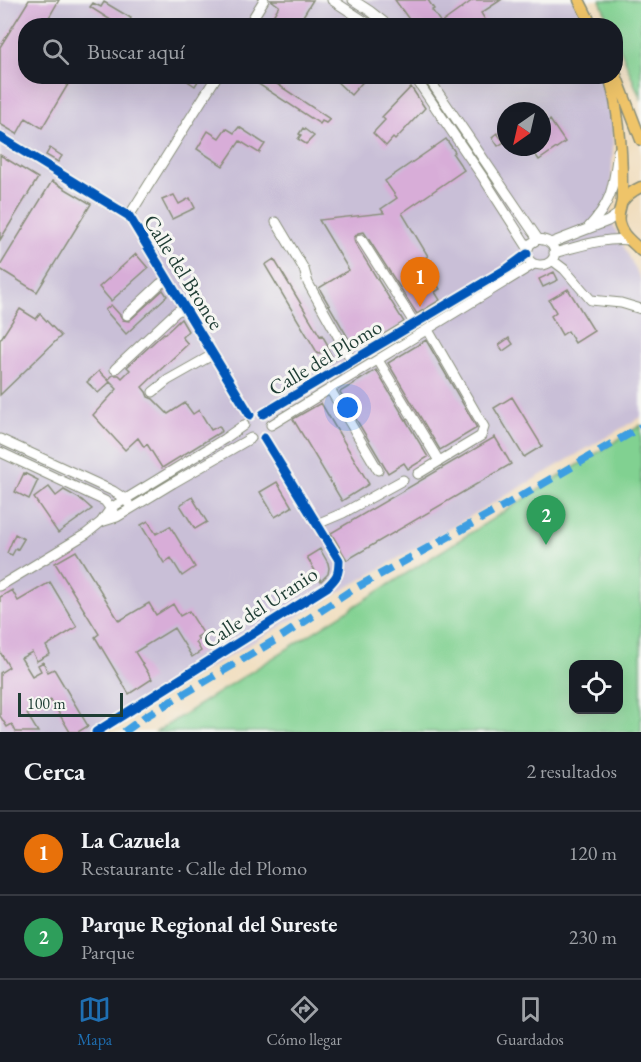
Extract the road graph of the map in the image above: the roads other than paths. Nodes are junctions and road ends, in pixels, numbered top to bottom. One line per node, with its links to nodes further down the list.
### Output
1 (264, 0): 5 (street)
2 (332, 0): 6 (street)
3 (353, 0): 7 (street)
4 (579, 0): 8 (main road)
5 (253, 18)
6 (360, 18)
7 (378, 18)
8 (588, 18)
9 (212, 84): 20 (street)
10 (419, 84): 27 (street)
11 (432, 84): 24 (street)
12 (611, 84): 15 (main road)
13 (619, 84): 16 (main road)
14 (0, 137): 20 (street, Calle del Bronce)
15 (620, 137): 18 (main road); 22 (street)
16 (641, 140)
17 (641, 187): 18 (main road)
18 (622, 202): 19 (main road)
19 (618, 214): 22 (street); 26 (main road)
20 (129, 216): 30 (street, Calle del Bronce)
21 (276, 222): 38 (street)
22 (587, 229): 25 (street)
23 (361, 239): 34 (street)
24 (538, 239): 25 (street); 27 (street)
25 (550, 243): 28 (street)
26 (636, 245): 28 (street)
27 (528, 251): 29 (street); 34 (street, Calle del Plomo)
28 (553, 256): 29 (street); 32 (street)
29 (534, 264): 35 (street, Calle del Plomo)
30 (168, 279): 31 (street, Calle del Bronce); 33 (street)
31 (185, 307): 36 (street, Calle del Bronce); 39 (street)
32 (641, 309)
33 (127, 315)
34 (415, 324): 38 (street, Calle del Plomo)
35 (428, 330): 37 (street, Calle del Plomo); 50 (street)
36 (213, 354): 41 (street); 42 (street, Calle del Bronce)
37 (378, 360): 40 (street, Calle del Plomo); 50 (street)
38 (352, 362): 43 (street, Calle del Plomo)
39 (115, 369)
40 (330, 389): 45 (street, Calle del Plomo); 51 (street)
41 (153, 392)
42 (250, 414): 43 (street); 44 (street)
43 (263, 414): 45 (street)
44 (244, 425): 46 (street); 54 (street)
45 (271, 425): 47 (street)
46 (251, 438): 47 (street); 56 (street)
47 (264, 438): 59 (street, Calle del Uranio)
48 (0, 439): 54 (street)
49 (0, 452): 55 (street)
50 (439, 461): 52 (street)
51 (378, 470)
52 (418, 474)
53 (403, 480): 59 (street)
54 (125, 499): 55 (street); 56 (street)
55 (111, 508): 57 (street); 58 (street)
56 (131, 508): 57 (street)
57 (117, 517): 58 (street)
58 (101, 522): 60 (street)
59 (317, 524): 61 (street, Calle del Uranio)
60 (0, 586)
61 (96, 732)

